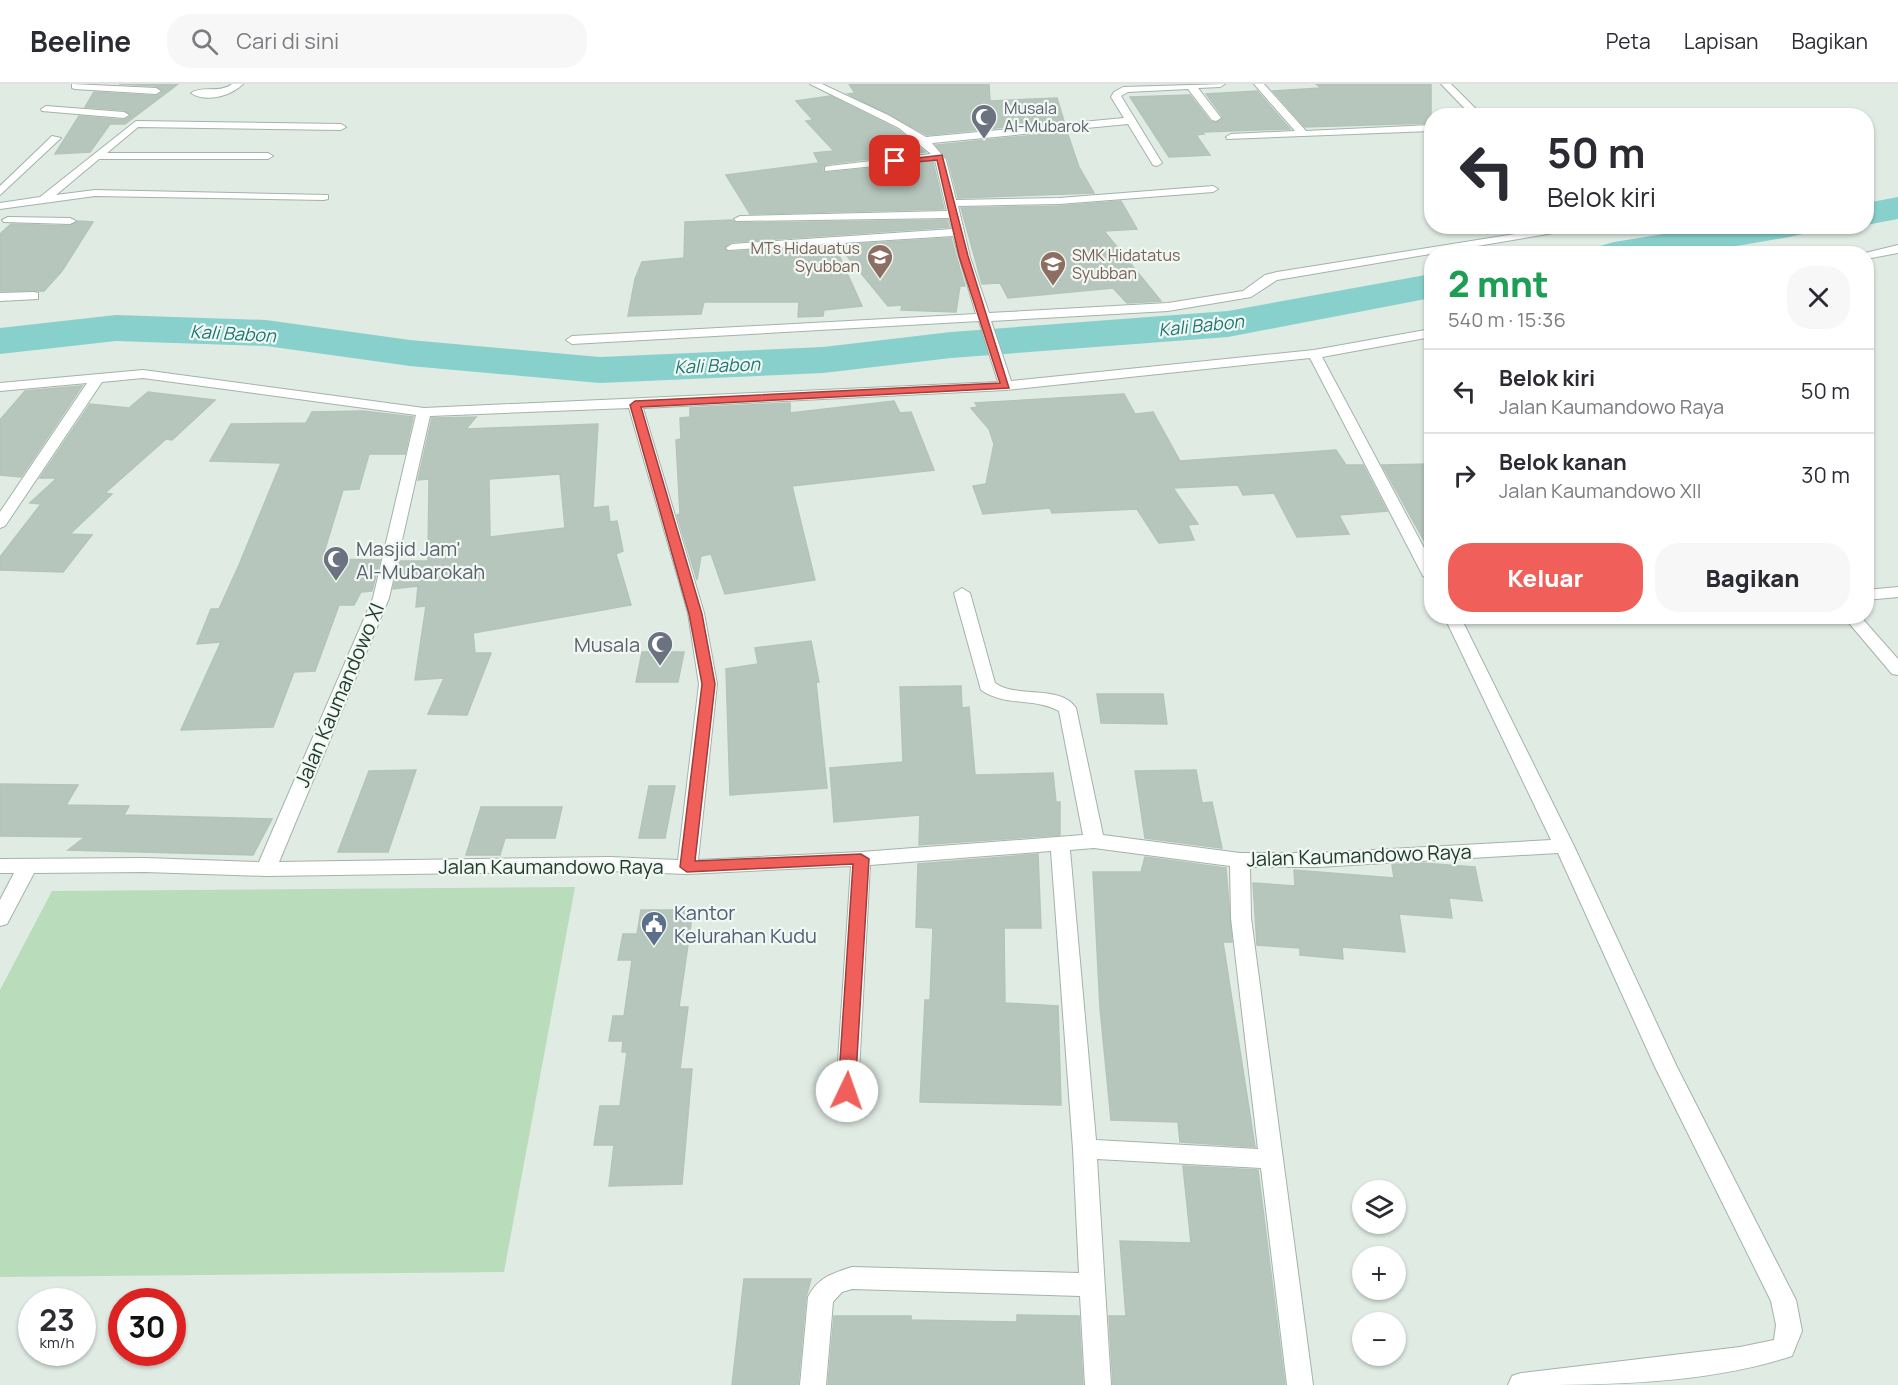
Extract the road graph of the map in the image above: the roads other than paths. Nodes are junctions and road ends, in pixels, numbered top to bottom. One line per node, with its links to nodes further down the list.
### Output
1 (238, 84): 9 (street)
2 (815, 84): 19 (street)
3 (1220, 84): 6 (street)
4 (1259, 84): 16 (street)
5 (1446, 84): 10 (street)
6 (1191, 86): 12 (street); 13 (street)
7 (70, 90): 8 (street); 11 (street)
8 (156, 91)
9 (196, 93)
10 (1470, 108)
11 (123, 115)
12 (1216, 118)
13 (1130, 121): 19 (street); 23 (street)
14 (341, 127): 20 (street)
15 (1424, 128): 16 (street)
16 (1303, 134): 17 (street)
17 (1231, 137)
18 (56, 138): 26 (street)
19 (926, 140): 22 (street)
20 (96, 156): 21 (street); 28 (street)
21 (268, 156)
22 (939, 156): 24 (street); 31 (street)
23 (1157, 163)
24 (829, 169)
25 (1213, 189): 31 (street)
26 (0, 192)
27 (324, 197): 28 (street)
28 (43, 200): 29 (street)
29 (19, 204): 30 (street); 34 (street)
30 (0, 206)
31 (953, 209): 32 (street); 35 (street)
32 (740, 219)
33 (70, 221): 34 (street)
34 (4, 224)
35 (958, 232): 38 (street); 44 (street)
36 (1540, 234): 37 (street)
37 (1465, 246)
38 (732, 248)
39 (1896, 252): 41 (street)
40 (1424, 253): 44 (street)
41 (1874, 254)
42 (34, 296): 43 (street)
43 (0, 297)
44 (983, 318): 46 (street); 49 (street)
45 (1424, 334): 47 (street)
46 (572, 340)
47 (1314, 354): 49 (street); 54 (street)
48 (99, 376): 50 (street); 52 (street); 53 (street)
49 (1005, 385): 51 (street)
50 (0, 387)
51 (635, 405): 52 (street); 68 (street)
52 (424, 412): 69 (street, Jalan Kaumandowo XI)
53 (0, 523)
54 (1424, 563)
55 (1898, 592): 57 (street)
56 (962, 593): 61 (street)
57 (1874, 594)
58 (1456, 624): 63 (street)
59 (1858, 624): 60 (street)
60 (1898, 670)
61 (1094, 842): 62 (street, Jalan Kaumandowo Raya); 65 (street, Jalan Kaumandowo Raya)
62 (1060, 845): 64 (street, Jalan Kaumandowo Raya); 72 (street)
63 (1564, 846): 65 (street, Jalan Kaumandowo Raya); 78 (street)
64 (861, 859): 68 (street, Jalan Kaumandowo Raya); 71 (street)
65 (1240, 860): 73 (street)
66 (28, 865): 67 (street, Jalan Kaumandowo Raya); 69 (street, Jalan Kaumandowo Raya); 70 (street)
67 (0, 866)
68 (687, 867): 69 (street, Jalan Kaumandowo Raya)
69 (266, 869)
70 (0, 919)
71 (847, 1091)
72 (1086, 1149): 73 (street); 74 (street)
73 (1271, 1159): 77 (street)
74 (1093, 1285): 75 (street); 76 (street)
75 (813, 1385)
76 (1098, 1385)
77 (1300, 1385)
78 (1521, 1385)

